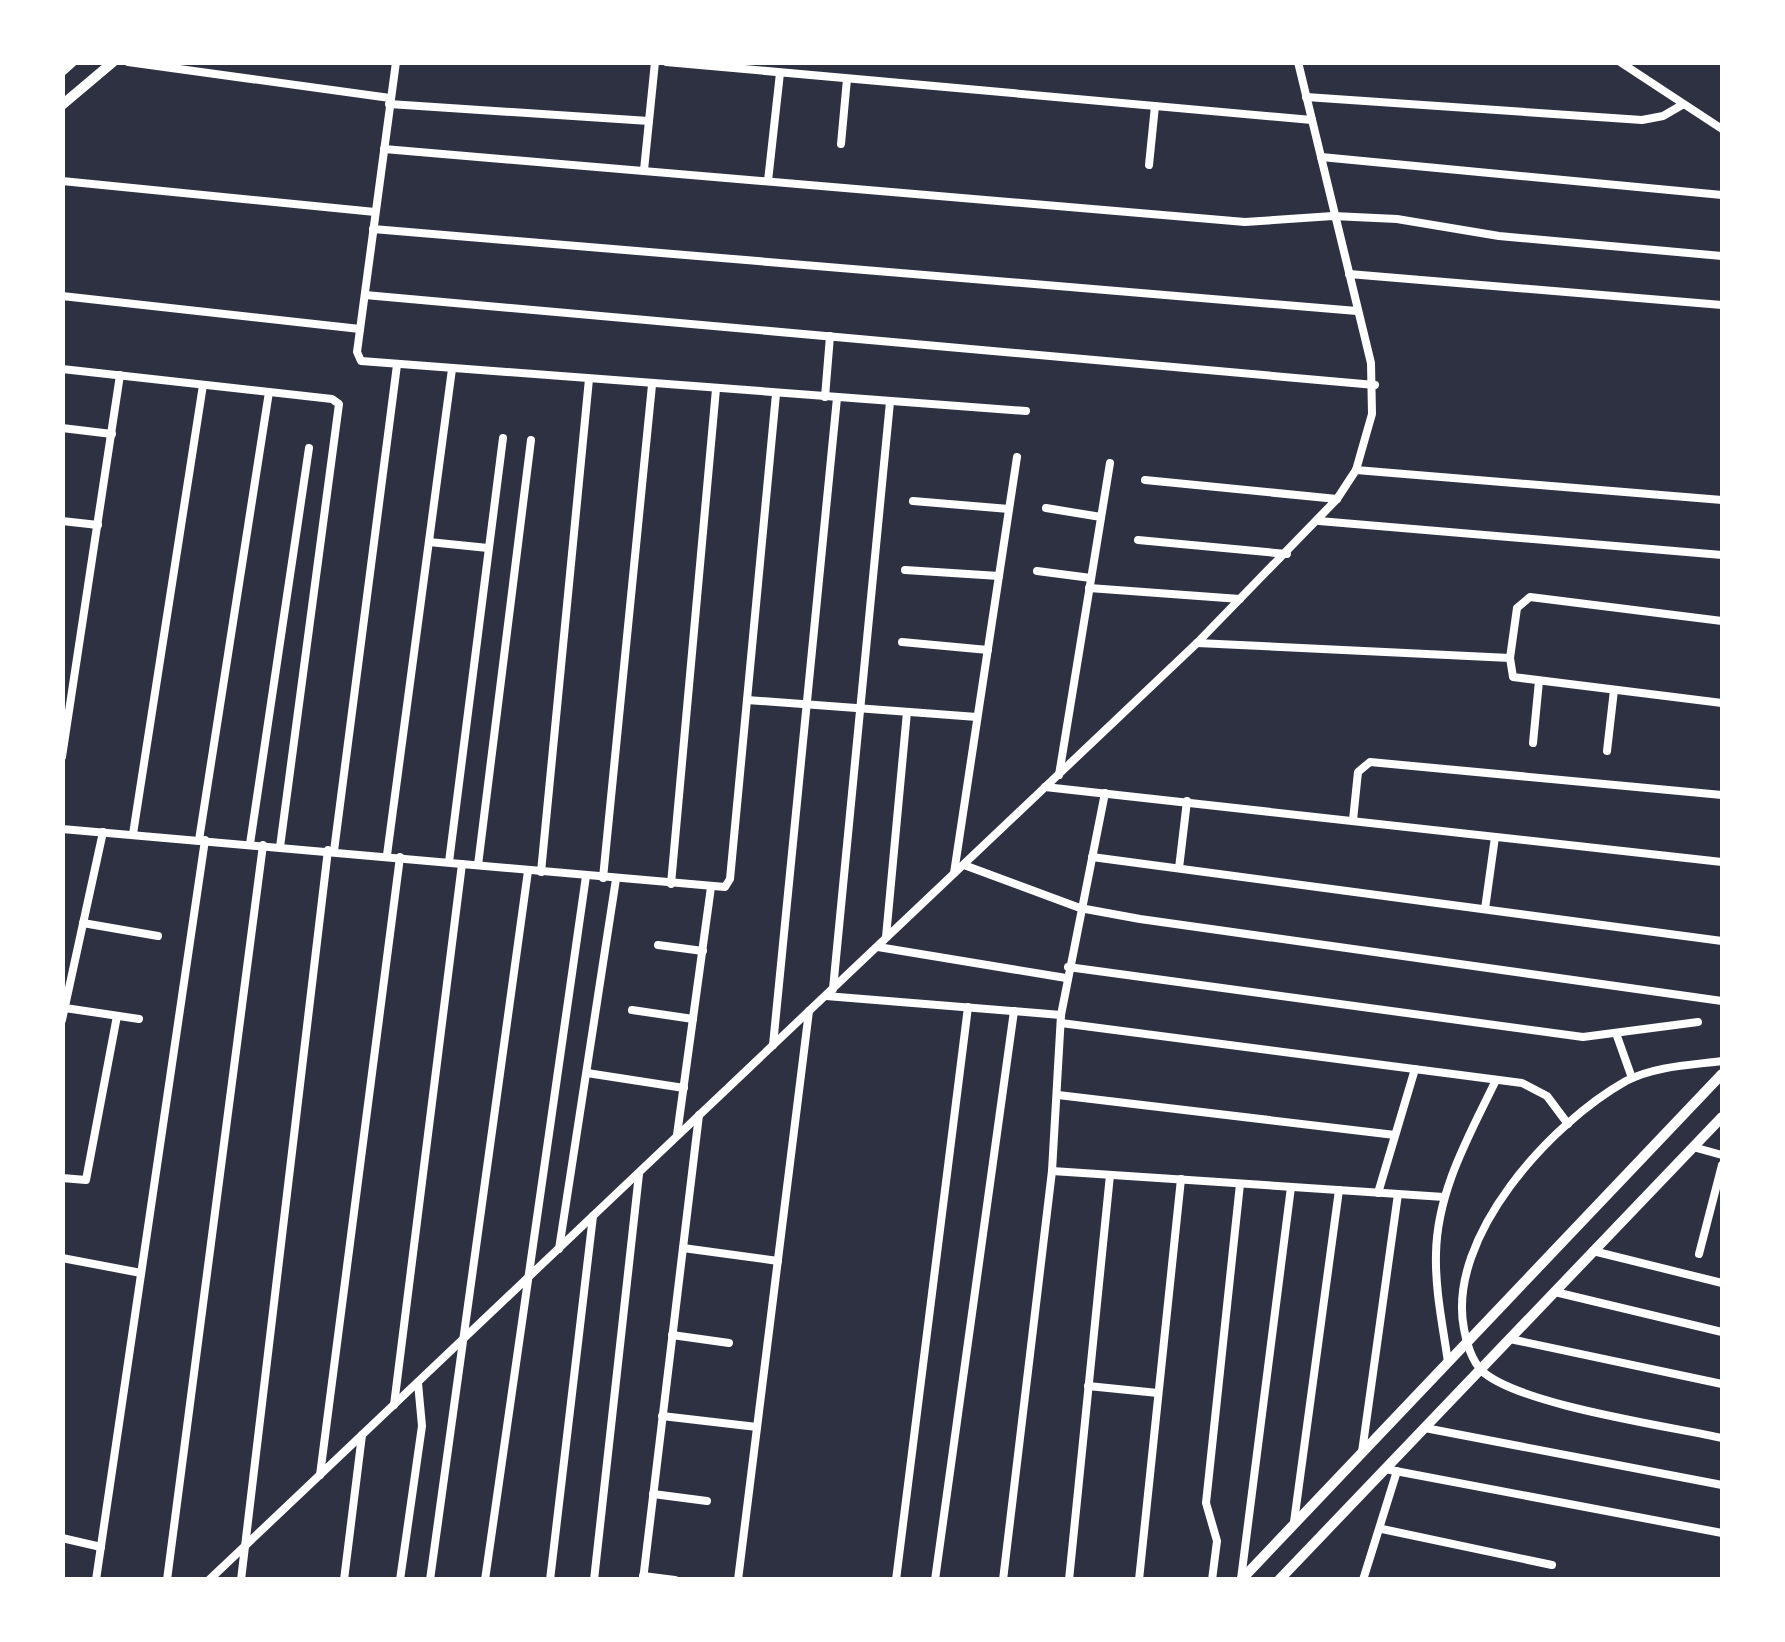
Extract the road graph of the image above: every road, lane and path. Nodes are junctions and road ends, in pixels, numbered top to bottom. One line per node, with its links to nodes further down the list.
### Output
1 (72, 62): 9 (street)
2 (113, 62): 14 (street)
3 (128, 62): 13 (street)
4 (396, 62): 13 (street)
5 (656, 62): 18 (street)
6 (666, 62): 10 (street)
7 (1298, 62): 12 (street)
8 (1620, 62): 16 (street)
9 (62, 71)
10 (780, 73): 11 (street); 25 (street)
11 (847, 79): 15 (street); 20 (street)
12 (1306, 97): 16 (street); 17 (street)
13 (390, 101): 18 (street); 21 (street)
14 (62, 105)
15 (1155, 106): 17 (street); 23 (street)
16 (1682, 106): 19 (street)
17 (1312, 120): 22 (street)
18 (650, 121): 24 (street)
19 (1722, 129)
20 (841, 144)
21 (384, 149): 24 (street); 28 (street)
22 (1320, 158): 27 (street); 29 (street)
23 (1149, 165)
24 (644, 170): 25 (street)
25 (768, 181): 29 (street)
26 (62, 182): 28 (street)
27 (1722, 196)
28 (375, 212): 30 (street)
29 (1333, 216): 31 (street); 32 (street)
30 (373, 229): 34 (street); 36 (street)
31 (1722, 256)
32 (1349, 274): 35 (street); 36 (street)
33 (62, 296): 37 (street)
34 (364, 296): 37 (street); 38 (street)
35 (1722, 305)
36 (1357, 312): 46 (street)
37 (360, 330): 39 (street)
38 (830, 336): 46 (street); 50 (street)
39 (397, 365): 41 (street); 113 (street)
40 (62, 369): 42 (street)
41 (452, 369): 43 (street); 73 (street)
42 (120, 376): 44 (street); 55 (street)
43 (589, 379): 45 (street); 124 (street)
44 (203, 384): 48 (street); 107 (street)
45 (652, 384): 47 (street); 127 (street)
46 (1375, 384): 61 (street)
47 (716, 389): 49 (street); 129 (street)
48 (268, 392): 109 (street); 112 (street)
49 (776, 394): 50 (street); 90 (street)
50 (825, 397): 51 (street)
51 (837, 398): 52 (street); 92 (street)
52 (890, 402): 53 (street); 93 (street)
53 (1026, 412)
54 (62, 428): 55 (street)
55 (112, 434): 71 (street)
56 (502, 438): 74 (street)
57 (531, 440): 120 (street)
58 (309, 448): 110 (street)
59 (1017, 457): 67 (street)
60 (1110, 463): 68 (street)
61 (1356, 470): 63 (street); 64 (street)
62 (1145, 480): 63 (street)
63 (1337, 499): 70 (street)
64 (1722, 500)
65 (913, 501): 67 (street)
66 (1046, 508): 68 (street)
67 (1009, 509): 79 (street)
68 (1101, 517): 80 (street)
69 (62, 521): 71 (street)
70 (1319, 521): 75 (street); 76 (street)
71 (98, 526): 98 (street)
72 (1138, 540): 75 (street)
73 (429, 542): 74 (street); 114 (street)
74 (488, 548): 117 (street)
75 (1287, 554): 82 (street)
76 (1722, 555)
77 (905, 570): 79 (street)
78 (1037, 571): 80 (street)
79 (999, 576): 86 (street)
80 (1090, 578): 81 (street)
81 (1089, 588): 82 (street); 99 (street)
82 (1240, 600): 85 (street)
83 (1722, 621): 87 (street)
84 (902, 642): 86 (street)
85 (1197, 643): 87 (street); 99 (street)
86 (988, 650): 95 (street)
87 (1510, 658): 88 (street)
88 (1539, 681): 89 (street); 96 (street)
89 (1614, 690): 91 (street); 97 (street)
90 (747, 700): 92 (street); 130 (street)
91 (1722, 703)
92 (807, 704): 93 (street); 157 (street)
93 (860, 708): 94 (street); 142 (street)
94 (907, 712): 95 (street); 135 (street)
95 (978, 717): 125 (street)
96 (1533, 743)
97 (1607, 751)
98 (62, 757)
99 (1059, 775): 100 (street)
100 (1046, 787): 101 (street); 121 (street)
101 (1105, 793): 103 (street); 116 (street)
102 (1722, 795): 104 (street)
103 (1187, 802): 104 (street); 122 (street)
104 (1352, 820): 108 (street)
105 (62, 828): 106 (street)
106 (103, 832): 107 (street); 133 (street)
107 (133, 834): 109 (street)
108 (1494, 836): 118 (street); 132 (street)
109 (202, 840): 110 (street); 192 (street)
110 (250, 844): 111 (street)
111 (263, 845): 112 (street); 230 (street)
112 (280, 846): 113 (street)
113 (331, 851): 114 (street); 225 (street)
114 (387, 855): 115 (street)
115 (400, 857): 117 (street); 216 (street)
116 (1092, 857): 122 (street); 131 (street)
117 (448, 862): 119 (street)
118 (1722, 862)
119 (462, 864): 120 (street); 208 (street)
120 (478, 865): 123 (street)
121 (964, 865): 125 (street); 131 (street)
122 (1178, 868): 132 (street)
123 (528, 871): 124 (street); 199 (street)
124 (542, 872): 126 (street)
125 (954, 874): 135 (street)
126 (586, 876): 127 (street); 193 (street)
127 (603, 878): 128 (street)
128 (616, 879): 129 (street); 160 (street)
129 (670, 884): 130 (street)
130 (711, 887): 139 (street)
131 (1080, 908): 140 (street); 144 (street)
132 (1485, 909): 136 (street)
133 (84, 923): 134 (street); 146 (street)
134 (158, 936)
135 (886, 939): 138 (street)
136 (1722, 940)
137 (658, 945): 139 (street)
138 (877, 947): 141 (street); 142 (street)
139 (702, 951): 152 (street)
140 (1068, 967): 141 (street); 156 (street)
141 (1066, 978): 153 (street)
142 (833, 988): 143 (street)
143 (826, 996): 145 (street); 148 (street)
144 (1722, 1001)
145 (968, 1007): 149 (street); 241 (street)
146 (65, 1008): 150 (street); 154 (street)
147 (632, 1010): 152 (street)
148 (809, 1011): 157 (street); 191 (street)
149 (1014, 1011): 153 (street); 242 (street)
150 (117, 1016): 151 (street); 177 (street)
151 (139, 1019)
152 (693, 1019): 164 (street)
153 (1061, 1019): 159 (street); 165 (street)
154 (62, 1020)
155 (1698, 1022): 156 (street)
156 (1617, 1036): 162 (street)
157 (773, 1046): 166 (street)
158 (1722, 1061): 162 (street)
159 (1415, 1069): 163 (street); 169 (street)
160 (587, 1074): 164 (street); 186 (street)
161 (1722, 1074): 200 (street)
162 (1632, 1078): 168 (street)
163 (1496, 1080): 168 (street); 184 (street)
164 (684, 1088): 170 (street)
165 (1058, 1095): 169 (street); 174 (street)
166 (699, 1115): 170 (street); 187 (street)
167 (1722, 1117): 171 (street)
168 (1568, 1124): 200 (street)
169 (1395, 1135): 182 (street)
170 (676, 1138): 175 (street)
171 (1693, 1148): 172 (street); 188 (street)
172 (1722, 1155)
173 (1722, 1166): 189 (street)
174 (1052, 1171): 176 (street); 243 (street)
175 (638, 1174): 185 (street); 238 (street)
176 (1110, 1174): 178 (street); 206 (street)
177 (62, 1178)
178 (1180, 1179): 179 (street); 207 (street)
179 (1240, 1184): 180 (street); 246 (street)
180 (1292, 1186): 181 (street); 228 (street)
181 (1339, 1190): 182 (street); 220 (street)
182 (1378, 1192): 183 (street)
183 (1398, 1194): 184 (street); 214 (street)
184 (1444, 1197): 202 (street)
185 (594, 1216): 186 (street); 237 (street)
186 (560, 1248): 193 (street)
187 (683, 1248): 191 (street); 197 (street)
188 (1593, 1251): 194 (street); 195 (street)
189 (1699, 1254)
190 (62, 1258): 192 (street)
191 (778, 1261): 210 (street)
192 (141, 1273): 224 (street)
193 (526, 1281): 199 (street); 236 (street)
194 (1722, 1283)
195 (1555, 1292): 196 (street); 198 (street)
196 (1722, 1332)
197 (672, 1335): 201 (street); 209 (street)
198 (1510, 1339): 203 (street); 205 (street)
199 (463, 1340): 204 (street); 235 (street)
200 (1466, 1342): 202 (street); 203 (street)
201 (729, 1343)
202 (1448, 1362): 214 (street)
203 (1480, 1370): 211 (street); 213 (street)
204 (418, 1383): 208 (street); 234 (street)
205 (1722, 1384)
206 (1088, 1386): 207 (street); 244 (street)
207 (1158, 1392): 245 (street)
208 (394, 1405): 212 (street)
209 (662, 1416): 210 (street); 218 (street)
210 (757, 1427): 240 (street)
211 (1425, 1428): 215 (street); 217 (street)
212 (362, 1436): 216 (street); 233 (street)
213 (1722, 1438)
214 (1362, 1454): 220 (street)
215 (1391, 1470): 221 (street); 222 (street); 247 (street)
216 (320, 1475): 225 (street)
217 (1722, 1485)
218 (653, 1494): 219 (street); 227 (street)
219 (707, 1501)
220 (1293, 1526): 228 (street)
221 (1382, 1528): 226 (street); 248 (street)
222 (1722, 1533)
223 (62, 1538): 224 (street)
224 (101, 1547): 229 (street)
225 (243, 1548): 231 (street); 232 (street)
226 (1552, 1565)
227 (643, 1578): 239 (street)
228 (1241, 1579)
229 (96, 1580)
230 (167, 1580)
231 (210, 1580)
232 (240, 1580)
233 (344, 1580)
234 (400, 1580)
235 (430, 1580)
236 (486, 1580)
237 (550, 1580)
238 (594, 1580)
239 (676, 1580)
240 (738, 1580)
241 (896, 1580)
242 (936, 1580)
243 (1003, 1580)
244 (1069, 1580)
245 (1138, 1580)
246 (1212, 1580)
247 (1279, 1580)
248 (1363, 1580)

